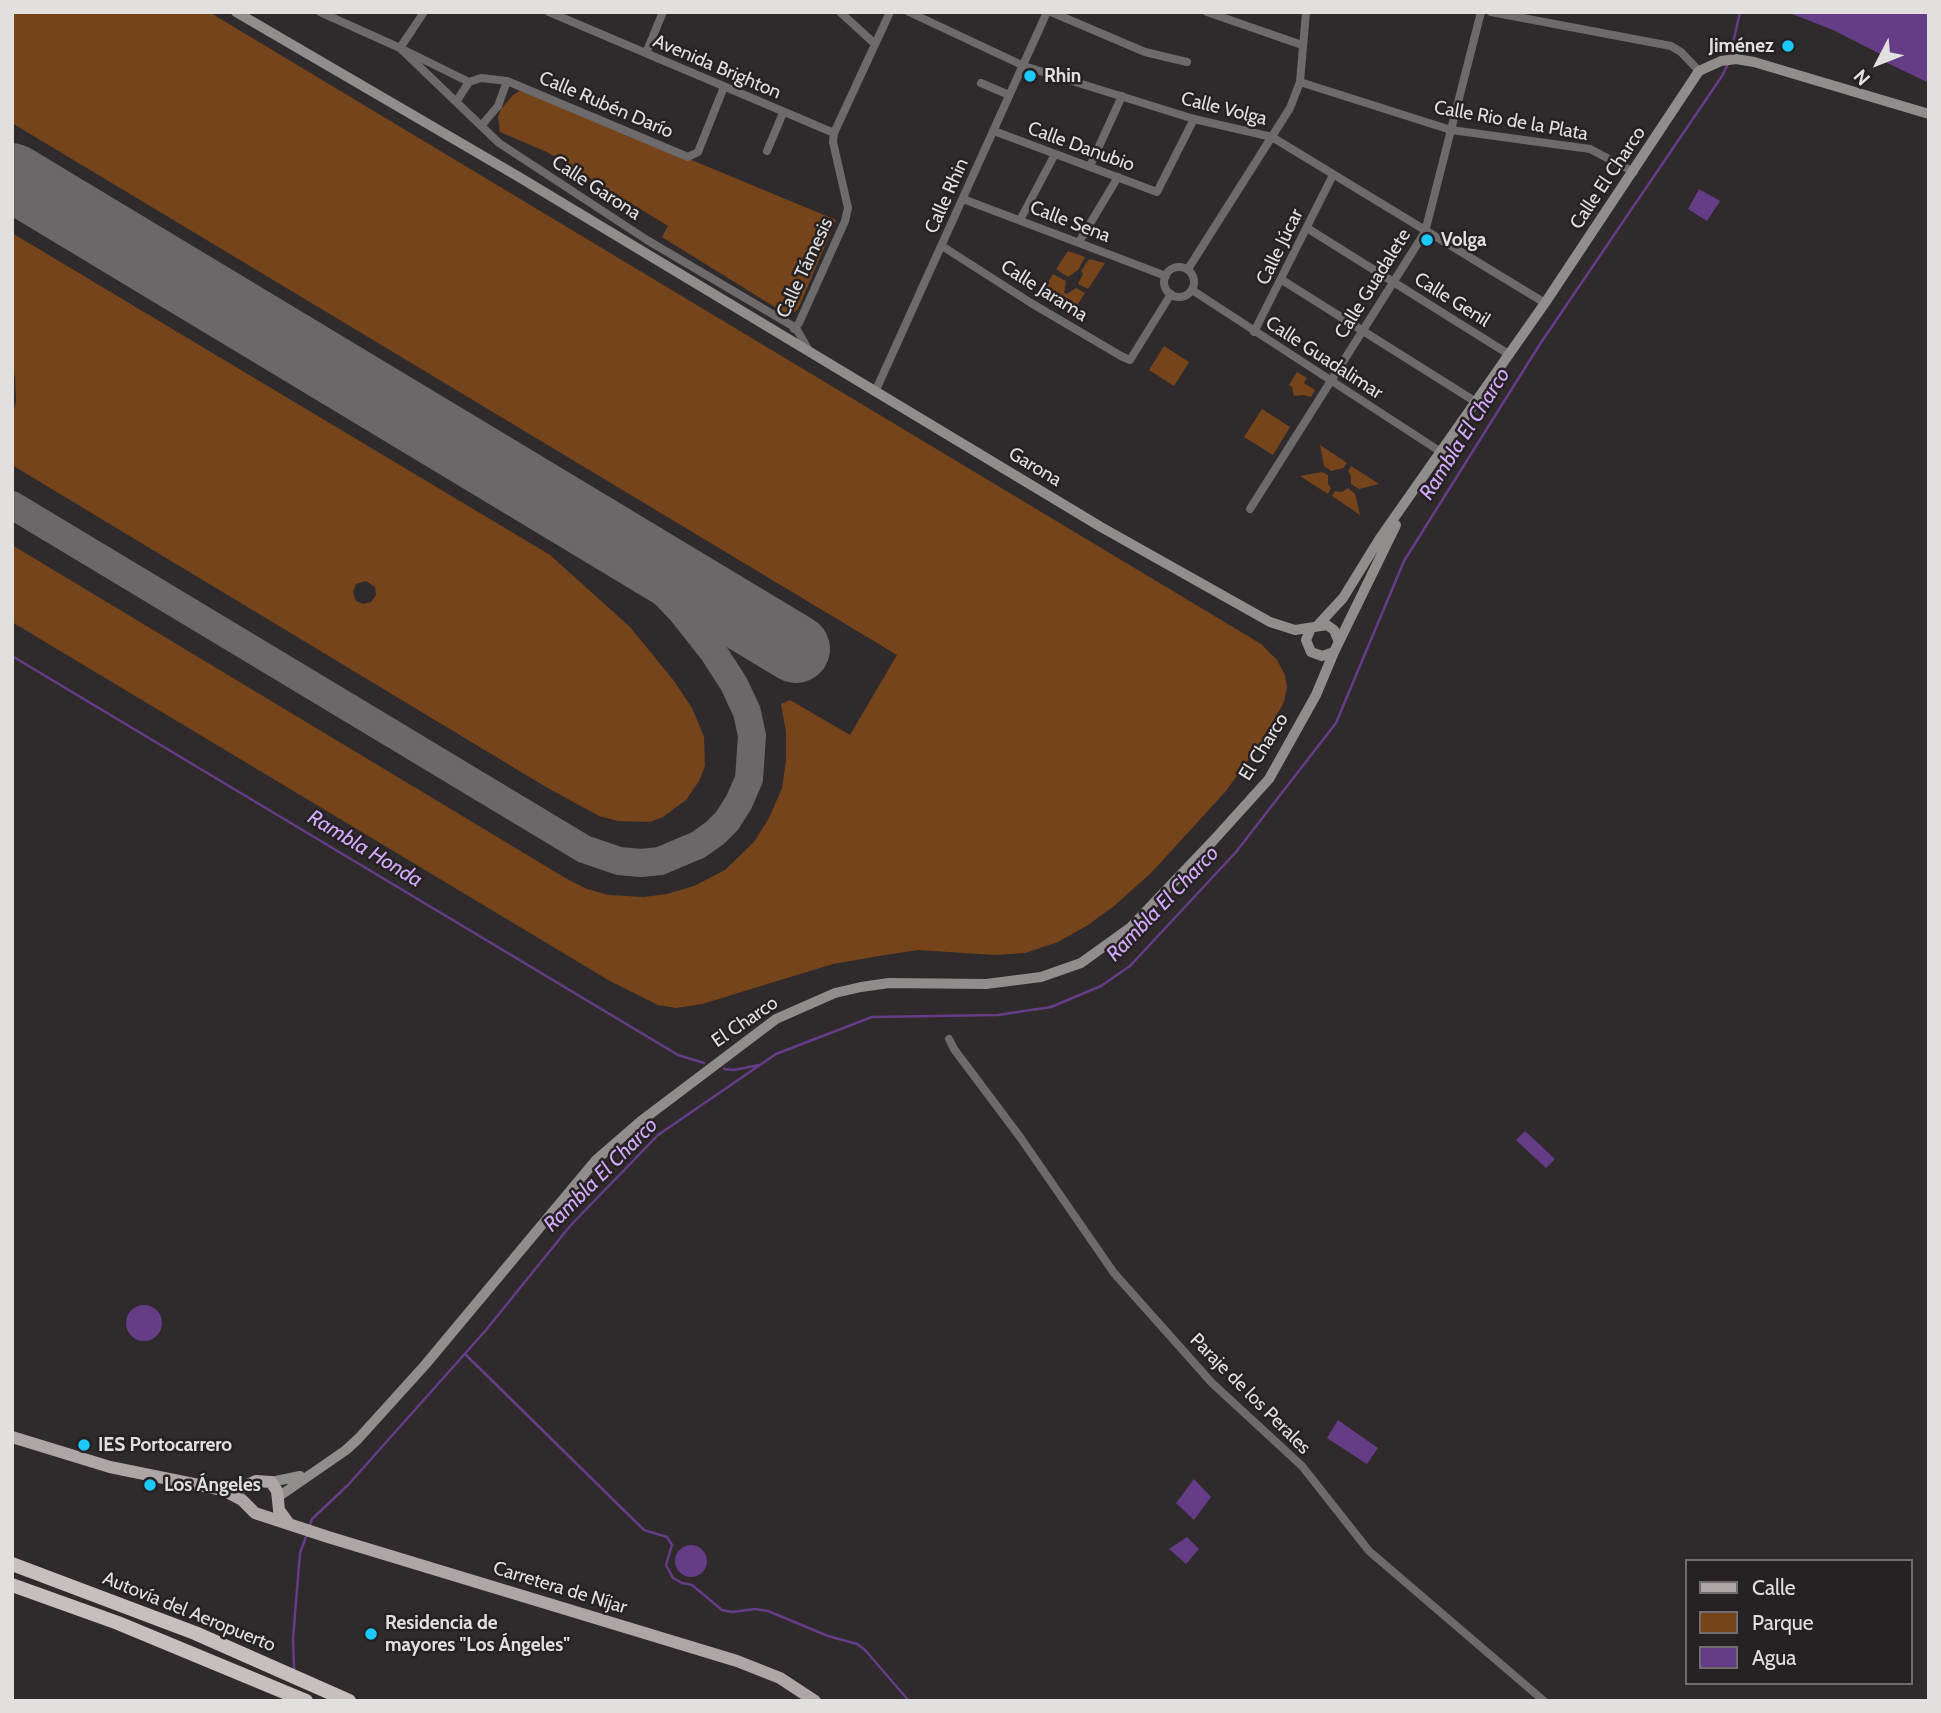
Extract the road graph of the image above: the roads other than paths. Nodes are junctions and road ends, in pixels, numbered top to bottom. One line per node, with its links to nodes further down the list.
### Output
1 (236, 12): 59 (main road, Garona)
2 (320, 12): 16 (street, Calle Rubén Darío)
3 (424, 12): 16 (street)
4 (663, 12): 17 (street)
5 (840, 12): 14 (street)
6 (890, 12): 14 (street)
7 (909, 12): 19 (street, Calle Volga)
8 (1049, 12): 18 (street); 19 (street, Calle Rhin)
9 (1207, 12): 15 (street)
10 (1306, 12): 15 (street)
11 (1481, 12): 33 (street, Calle Guadalete)
12 (1491, 12): 20 (street)
13 (554, 13): 17 (street, Avenida Brighton)
14 (875, 44): 35 (street)
15 (1303, 45): 23 (street)
16 (400, 48): 22 (street, Calle Rubén Darío); 28 (street, Calle Garona)
17 (646, 53): 25 (street, Avenida Brighton)
18 (1187, 62)
19 (1024, 66): 26 (street, Calle Rhin); 27 (street, Calle Volga)
20 (1699, 71): 30 (main road); 40 (main road, Calle El Charco)
21 (506, 81): 22 (street, Calle Rubén Darío); 25 (street, Calle Rubén Darío); 32 (street)
22 (469, 82): 28 (street)
23 (1300, 82): 33 (street, Calle Rio de la Plata); 36 (street)
24 (981, 83): 26 (street)
25 (724, 87): 29 (street, Avenida Brighton)
26 (1009, 96): 34 (street, Calle Rhin)
27 (1122, 96): 31 (street, Calle Volga); 39 (street)
28 (456, 102): 32 (street, Calle Garona)
29 (783, 113): 35 (street, Avenida Brighton); 37 (street)
30 (1929, 114)
31 (1194, 119): 36 (street, Calle Volga); 42 (street, Calle Danubio)
32 (481, 127): 56 (street, Calle Garona)
33 (1451, 130): 40 (street, Calle Rio de la Plata); 46 (street, Calle Guadalete)
34 (994, 131): 38 (street, Calle Danubio); 43 (street, Calle Rhin)
35 (834, 133): 56 (street, Calle Támesis)
36 (1272, 137): 41 (street, Calle Volga); 49 (street)
37 (767, 151)
38 (1055, 154): 39 (street, Calle Danubio); 44 (street)
39 (1090, 166): 42 (street, Calle Danubio)
40 (1634, 172): 55 (main road, Calle El Charco)
41 (1333, 175): 45 (street, Calle Júcar); 46 (street, Calle Volga)
42 (1118, 177): 47 (street)
43 (963, 199): 44 (street, Calle Sena); 48 (street, Calle Rhin)
44 (1020, 220): 47 (street, Calle Sena)
45 (1307, 228): 51 (street, Calle Júcar); 52 (street, Calle Genil)
46 (1424, 232): 52 (street, Calle Guadalete); 55 (street, Calle Volga)
47 (1079, 242): 50 (street, Calle Sena)
48 (942, 246): 54 (street, Calle Jarama); 63 (street, Calle Rhin)
49 (1188, 269): 50 (street); 53 (street)
50 (1166, 276): 54 (street)
51 (1282, 280): 57 (street); 58 (street, Calle Júcar)
52 (1394, 282): 57 (street, Calle Guadalete); 60 (street, Calle Genil)
53 (1192, 290): 54 (street); 58 (street, Calle Guadalimar)
54 (1171, 294)
55 (1545, 303): 60 (main road, El Charco)
56 (796, 328): 59 (street, Calle Támesis); 61 (street)
57 (1363, 331): 62 (street, Calle Guadalete); 64 (street)
58 (1255, 332): 62 (street, Calle Guadalimar)
59 (785, 339): 61 (main road, Garona)
60 (1510, 355): 64 (main road, El Charco)
61 (813, 356): 63 (main road, Garona)
62 (1331, 382): 65 (street, Calle Guadalimar); 67 (street, Calle Guadalete)
63 (875, 392): 68 (main road, Garona)
64 (1476, 402): 65 (main road, El Charco)
65 (1441, 452): 66 (main road, El Charco)
66 (1406, 503): 69 (main road, El Charco); 70 (main road, El Charco)
67 (1250, 509)
68 (1270, 622): 69 (main road); 71 (main road)
69 (1315, 626): 70 (main road); 71 (main road)
70 (1336, 647): 71 (main road); 72 (main road, El Charco)
71 (1313, 653): 72 (main road)
72 (1320, 684): 75 (main road, El Charco)
73 (949, 1039): 88 (street, Paraje de los Perales)
74 (12, 1437): 78 (main road, Carretera de Níjar)
75 (309, 1474): 76 (main road); 79 (main road, El Charco)
76 (271, 1482): 77 (main road, Carretera de Níjar); 79 (main road)
77 (250, 1484): 78 (main road, Carretera de Níjar); 80 (main road)
78 (223, 1490): 80 (main road, Carretera de Níjar)
79 (278, 1499): 81 (main road); 82 (main road)
80 (245, 1502): 81 (main road, Carretera de Níjar)
81 (262, 1513): 82 (main road, Carretera de Níjar)
82 (289, 1524): 87 (main road, Carretera de Níjar)
83 (12, 1564): 86 (highway, Autovía del Aeropuerto)
84 (12, 1585): 85 (highway, Autovía del Aeropuerto)
85 (306, 1701)
86 (349, 1701)
87 (815, 1701)
88 (1545, 1701)

